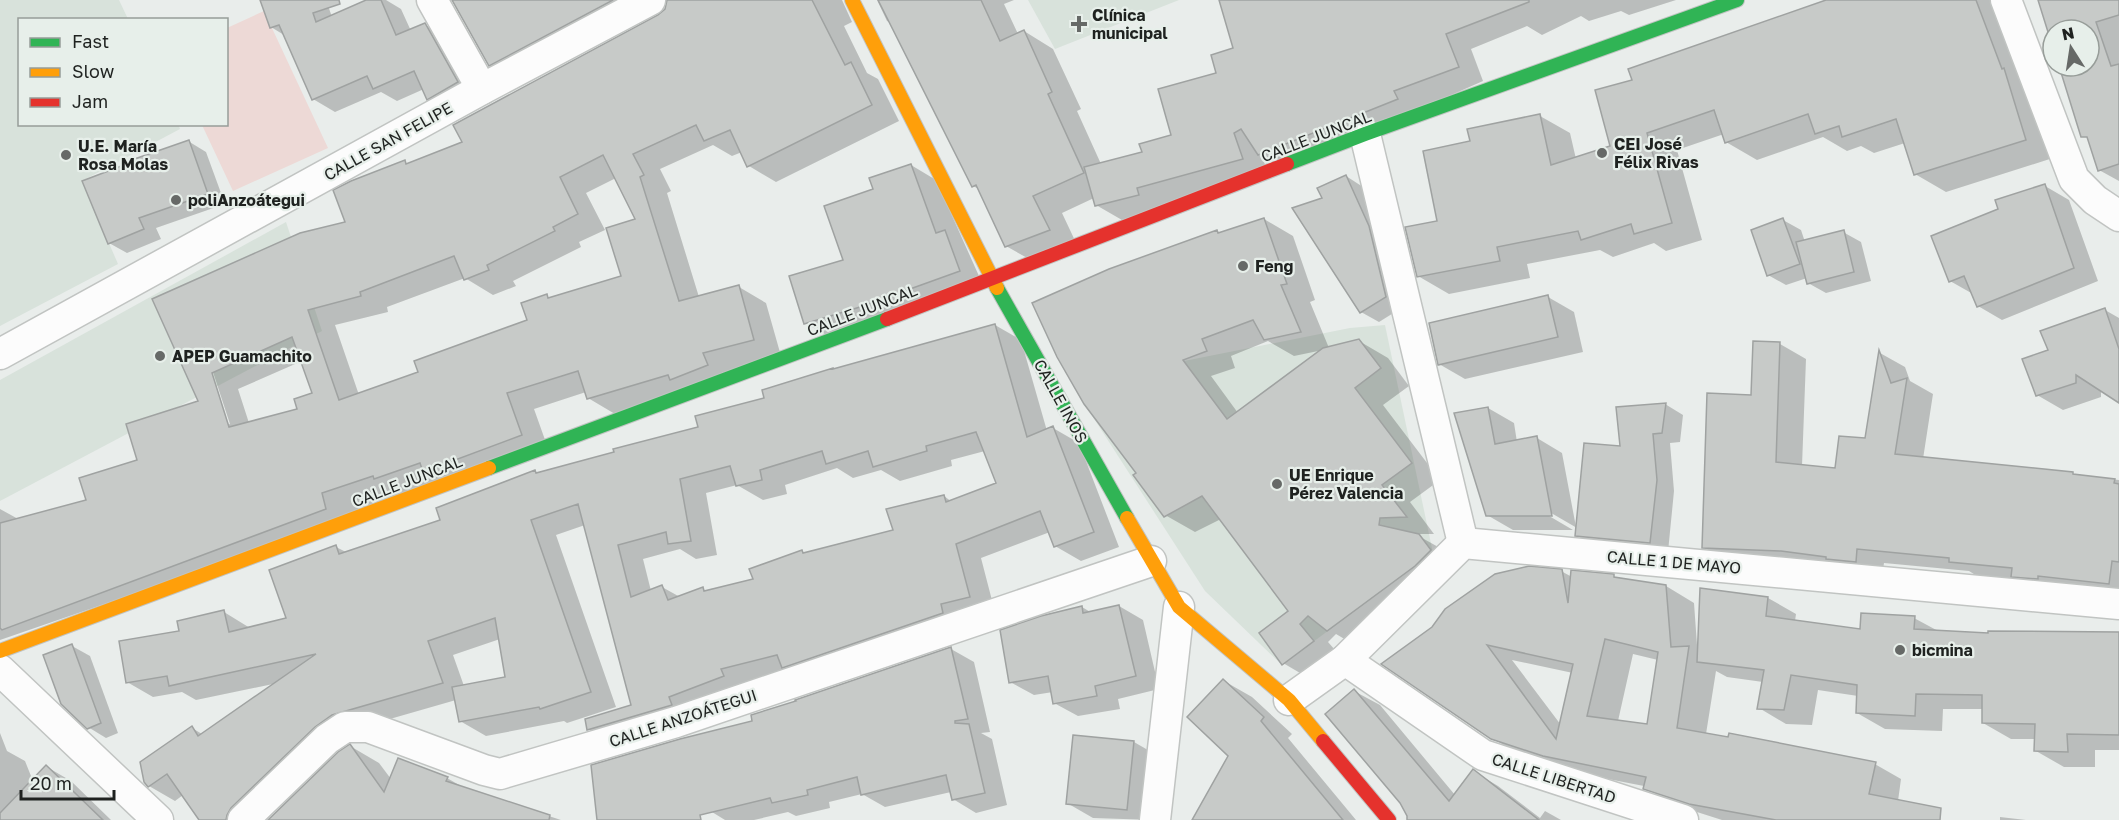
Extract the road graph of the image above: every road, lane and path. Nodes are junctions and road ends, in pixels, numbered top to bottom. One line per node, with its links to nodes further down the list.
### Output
1 (432, 0): 6 (street)
2 (651, 0): 6 (street, CALLE SAN FELIPE)
3 (852, 0): 9 (street, CALLE INOS)
4 (1737, 0): 7 (street, CALLE JUNCAL)
5 (2006, 0): 8 (street)
6 (482, 89): 10 (street, CALLE SAN FELIPE)
7 (1365, 134): 9 (street, CALLE JUNCAL); 11 (street)
8 (2119, 216)
9 (992, 279): 12 (street, CALLE INOS); 15 (street, CALLE JUNCAL)
10 (0, 354)
11 (1463, 543): 13 (street, CALLE 1 DE MAYO); 16 (street)
12 (1150, 561): 14 (street, CALLE INOS); 20 (street, CALLE ANZOÁTEGUI)
13 (2119, 604)
14 (1179, 607): 18 (street, CALLE INOS); 21 (street)
15 (0, 651)
16 (1345, 660): 18 (street); 23 (street, CALLE LIBERTAD)
17 (0, 670): 19 (street)
18 (1289, 700): 22 (street, CALLE INOS)
19 (158, 820)
20 (243, 820)
21 (1155, 820)
22 (1389, 820)
23 (1683, 820)

